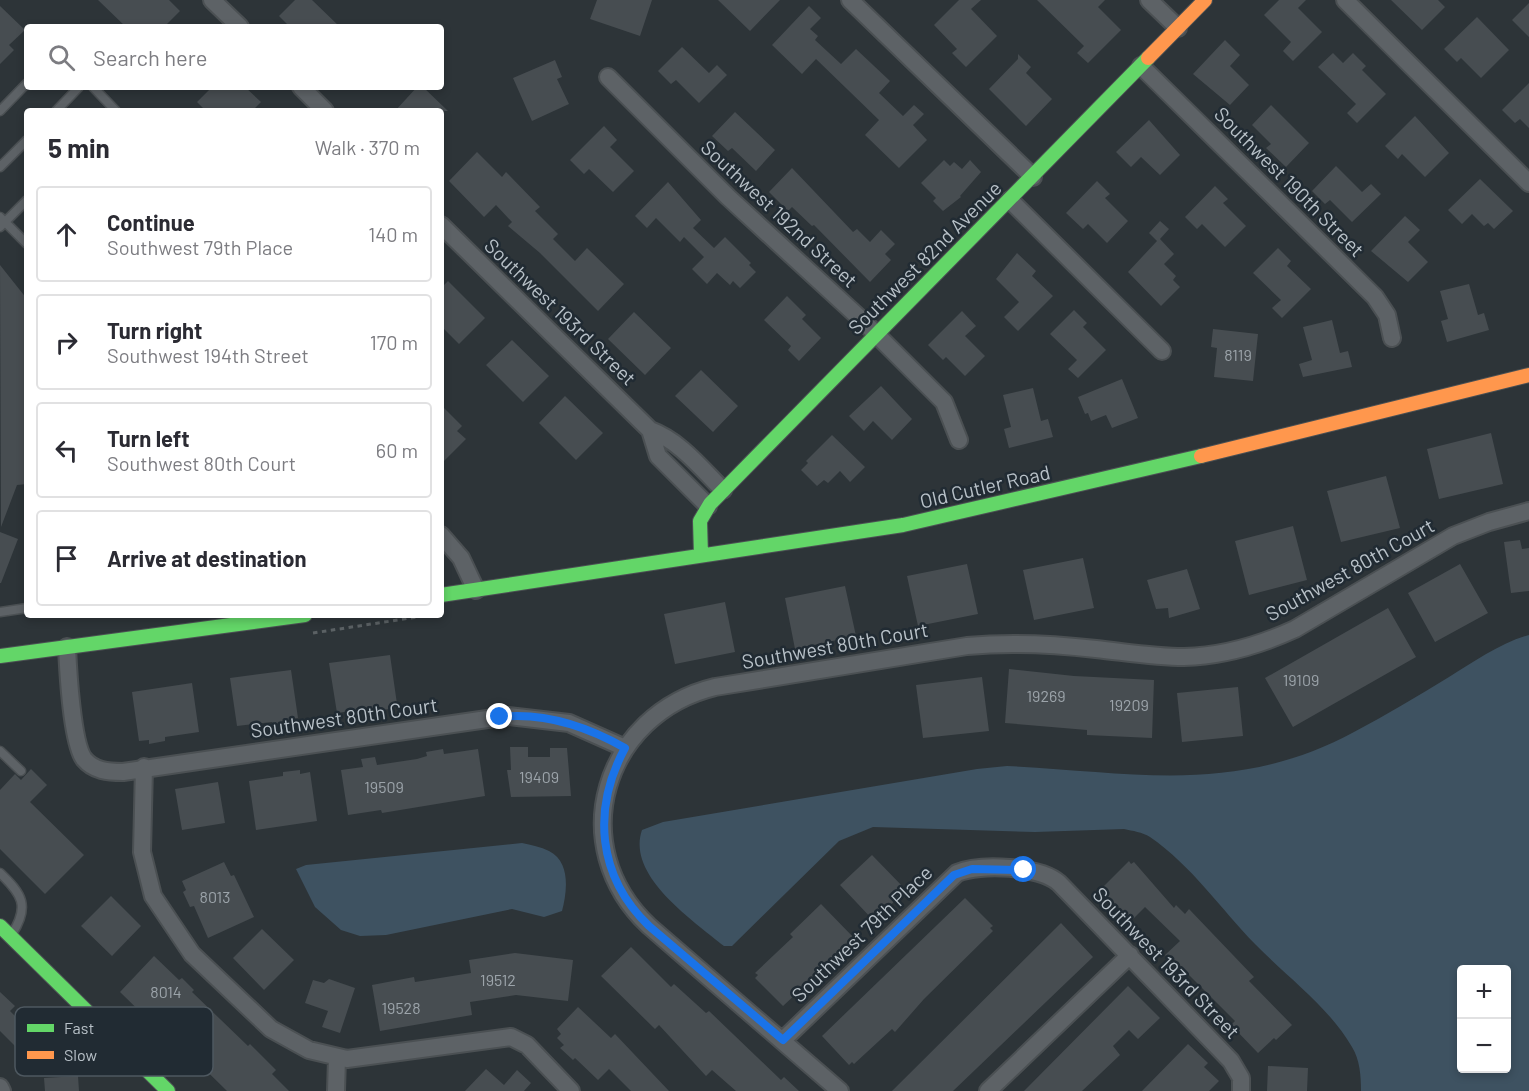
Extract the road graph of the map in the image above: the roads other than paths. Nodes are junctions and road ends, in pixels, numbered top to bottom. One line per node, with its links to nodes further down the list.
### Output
1 (212, 0): 6 (street)
2 (850, 0): 20 (street)
3 (1149, 0): 7 (street)
4 (1205, 0): 7 (main road, Southwest 82nd Avenue)
5 (1345, 0): 21 (street)
6 (237, 24)
7 (1178, 28): 8 (main road, Southwest 82nd Avenue)
8 (1141, 66): 20 (main road, Southwest 82nd Avenue); 28 (street, Southwest 190th Street)
9 (608, 77): 27 (street, Southwest 192nd Street)
10 (24, 86): 17 (lane)
11 (76, 90): 14 (lane)
12 (96, 90): 15 (lane)
13 (304, 90): 16 (street)
14 (59, 108)
15 (112, 108)
16 (322, 108)
17 (0, 111)
18 (24, 143): 19 (lane)
19 (0, 167)
20 (1033, 177): 22 (main road, Southwest 82nd Avenue)
21 (1529, 183)
22 (1010, 200): 27 (main road, Southwest 82nd Avenue); 29 (street)
23 (24, 203): 24 (lane)
24 (2, 222): 26 (lane)
25 (444, 228): 31 (street, Southwest 193rd Street)
26 (24, 241)
27 (877, 335): 32 (street, Southwest 192nd Street); 35 (main road, Southwest 82nd Avenue)
28 (1392, 338)
29 (1162, 351)
30 (1529, 375): 39 (main road, Old Cutler Road)
31 (650, 430): 33 (street, Southwest 193rd Street); 34 (street, Southwest 193rd Street)
32 (959, 440)
33 (684, 452): 34 (street); 35 (street, Southwest 193rd Street)
34 (669, 468): 36 (street, Southwest 193rd Street)
35 (723, 490): 36 (main road, Southwest 82nd Avenue)
36 (708, 506): 39 (main road, Southwest 82nd Avenue)
37 (1529, 511): 47 (street, Southwest 80th Court)
38 (444, 538): 40 (street)
39 (701, 555): 40 (main road, Old Cutler Road)
40 (476, 590): 41 (main road, Old Cutler Road)
41 (444, 595)
42 (24, 608): 43 (lane)
43 (0, 612)
44 (282, 618): 45 (main road)
45 (67, 647): 46 (main road); 49 (street, Southwest 80th Court)
46 (0, 656)
47 (625, 748): 49 (street, Southwest 80th Court); 57 (street)
48 (0, 751): 50 (lane)
49 (144, 767): 58 (street)
50 (21, 771)
51 (0, 873): 54 (lane)
52 (1046, 873): 55 (street, Southwest 193rd Street); 57 (street, Southwest 79th Place)
53 (0, 926): 54 (main road)
54 (10, 936): 56 (main road)
55 (1130, 955): 66 (street); 67 (street, Southwest 193rd Street)
56 (82, 1007)
57 (783, 1040): 65 (street)
58 (338, 1058): 63 (street); 64 (street)
59 (153, 1076): 62 (main road)
60 (0, 1087): 61 (street)
61 (3, 1091)
62 (168, 1091)
63 (336, 1091)
64 (571, 1091)
65 (840, 1091)
66 (988, 1091)
67 (1241, 1091)

